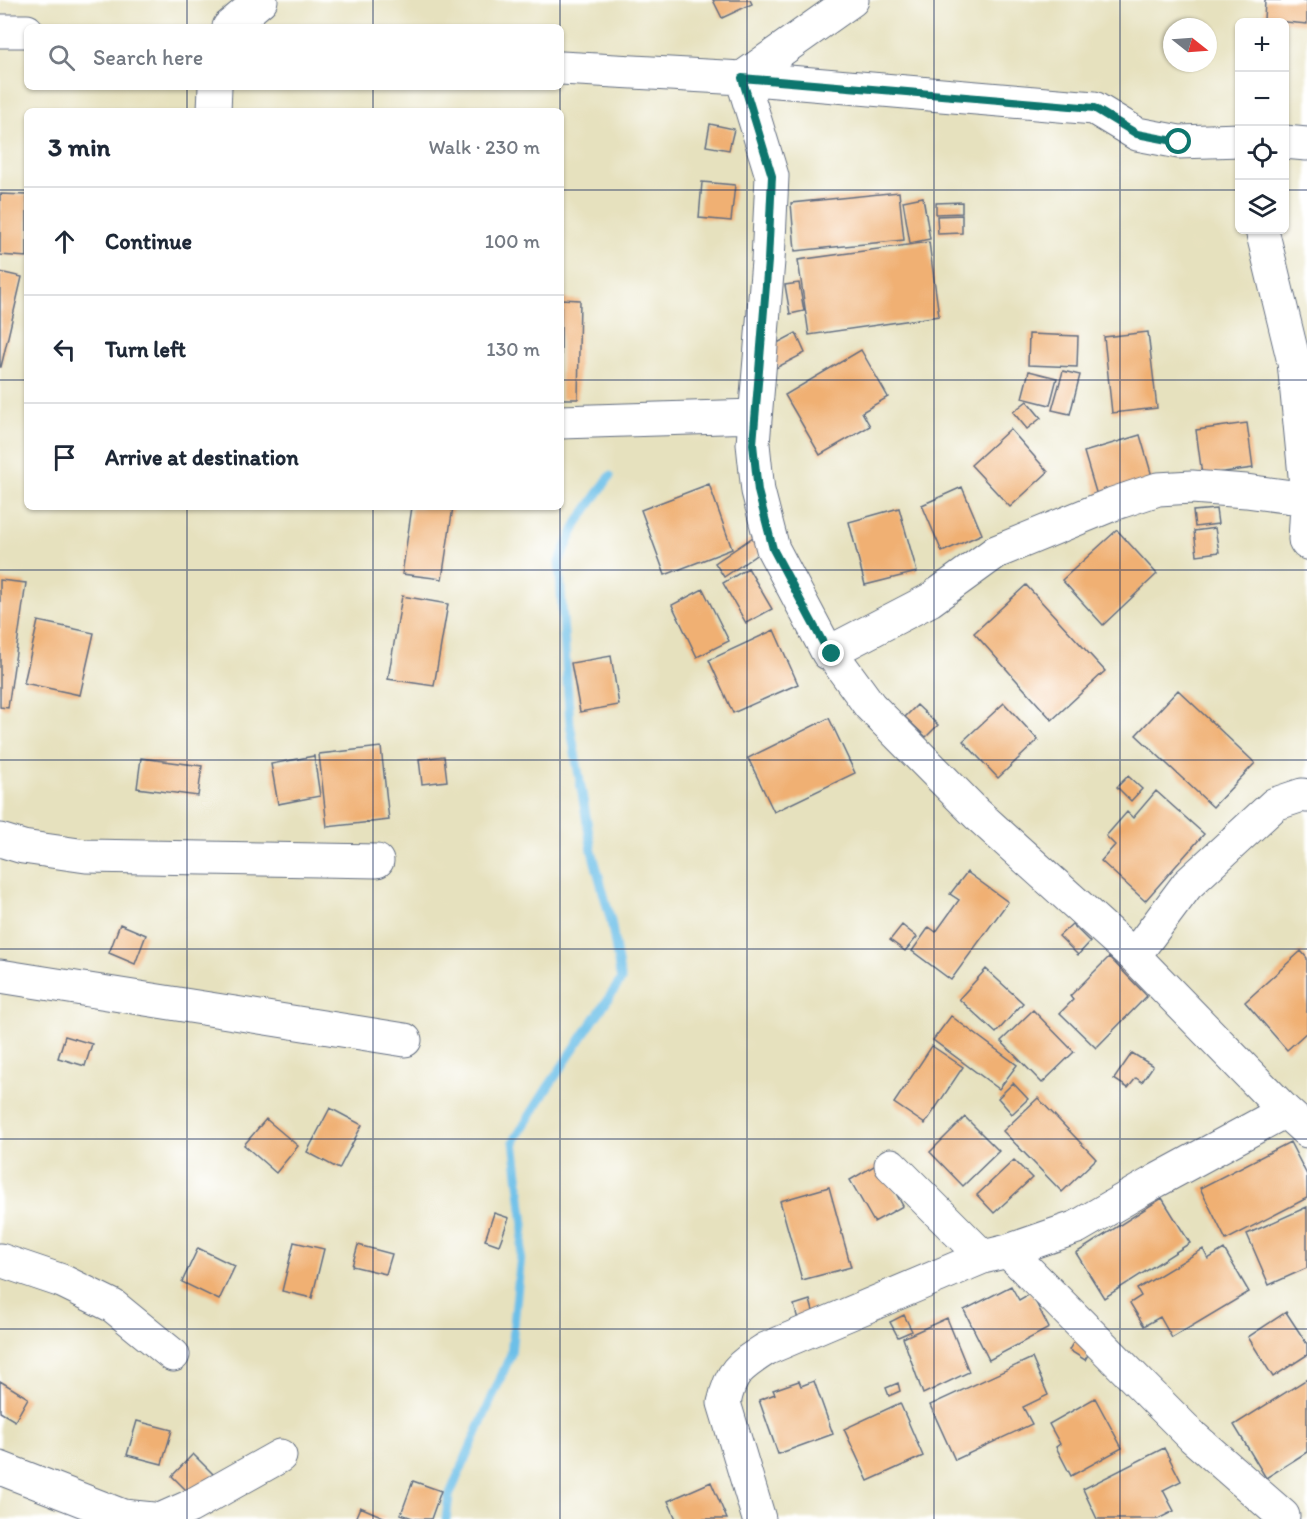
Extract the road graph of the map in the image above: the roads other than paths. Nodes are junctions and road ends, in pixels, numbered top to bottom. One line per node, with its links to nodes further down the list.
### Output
1 (261, 0): 3 (street)
2 (852, 0): 7 (street)
3 (233, 24)
4 (0, 31): 5 (street)
5 (24, 31)
6 (564, 68): 7 (street)
7 (742, 78): 10 (street); 14 (street)
8 (215, 90): 9 (street)
9 (214, 108)
10 (1235, 140)
11 (1289, 142): 12 (street)
12 (1307, 144)
13 (1263, 234): 16 (street)
14 (756, 416): 15 (street); 19 (street)
15 (564, 422)
16 (1307, 497): 19 (street)
17 (1307, 505): 18 (street)
18 (1307, 543)
19 (828, 652): 23 (street)
20 (1307, 796): 23 (street)
21 (0, 840): 22 (street)
22 (377, 861)
23 (1134, 956): 26 (street)
24 (0, 976): 25 (street)
25 (405, 1040)
26 (1296, 1121): 28 (street)
27 (891, 1166): 28 (street)
28 (995, 1254): 33 (street); 36 (street)
29 (0, 1260): 30 (street)
30 (173, 1355)
31 (280, 1456): 35 (street)
32 (0, 1468): 34 (street)
33 (1289, 1514)
34 (153, 1519)
35 (162, 1519)
36 (759, 1519)

